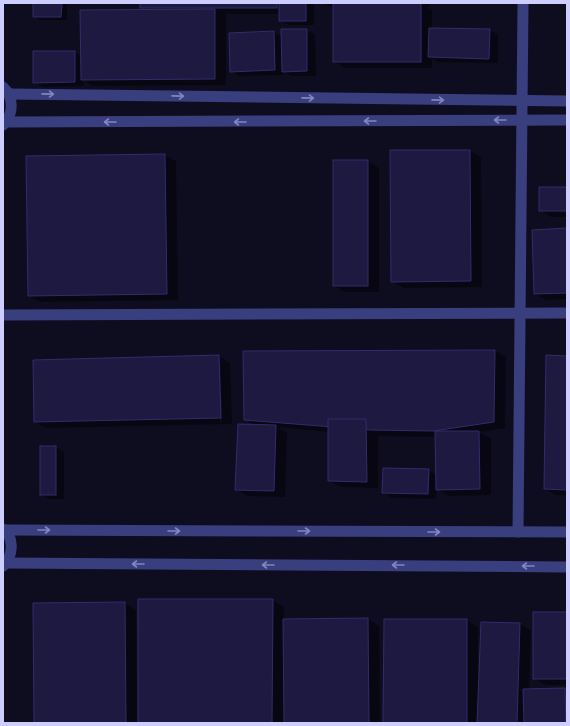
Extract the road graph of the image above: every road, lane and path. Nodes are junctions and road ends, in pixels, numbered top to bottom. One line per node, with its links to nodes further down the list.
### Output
1 (522, 3): 3 (street)
2 (6, 90): 3 (street, one-way to 3); 7 (street)
3 (522, 101): 4 (street); 5 (street)
4 (567, 101)
5 (522, 120): 6 (street); 7 (street, one-way to 7); 10 (street)
6 (567, 120)
7 (4, 124)
8 (567, 313): 10 (street)
9 (3, 314): 10 (street)
10 (519, 314): 12 (street)
11 (4, 530): 12 (street, one-way to 12); 14 (street)
12 (518, 532): 13 (street)
13 (567, 532)
14 (5, 564): 15 (street, one-way to 14)
15 (567, 566)

